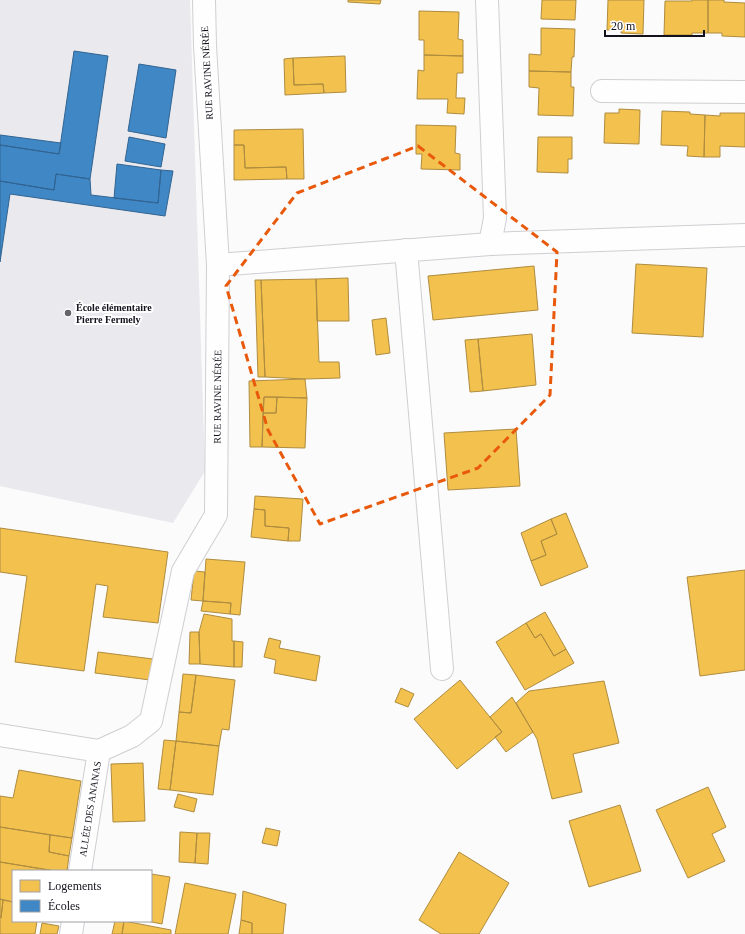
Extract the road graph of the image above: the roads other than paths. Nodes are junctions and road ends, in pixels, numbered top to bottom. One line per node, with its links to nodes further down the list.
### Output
1 (204, 0): 8 (street, RUE RAVINE NÉRÉE)
2 (487, 0): 6 (street)
3 (602, 91): 4 (street)
4 (745, 92)
5 (745, 235): 6 (street)
6 (490, 244): 7 (street)
7 (406, 250): 8 (street); 9 (street)
8 (218, 265): 11 (street, RUE RAVINE NÉRÉE)
9 (442, 669)
10 (0, 735): 11 (street, ALLÉE DES ANANAS)
11 (99, 751): 12 (street, ALLÉE DES ANANAS)
12 (80, 870)
13 (72, 922): 14 (street)
14 (70, 934)

